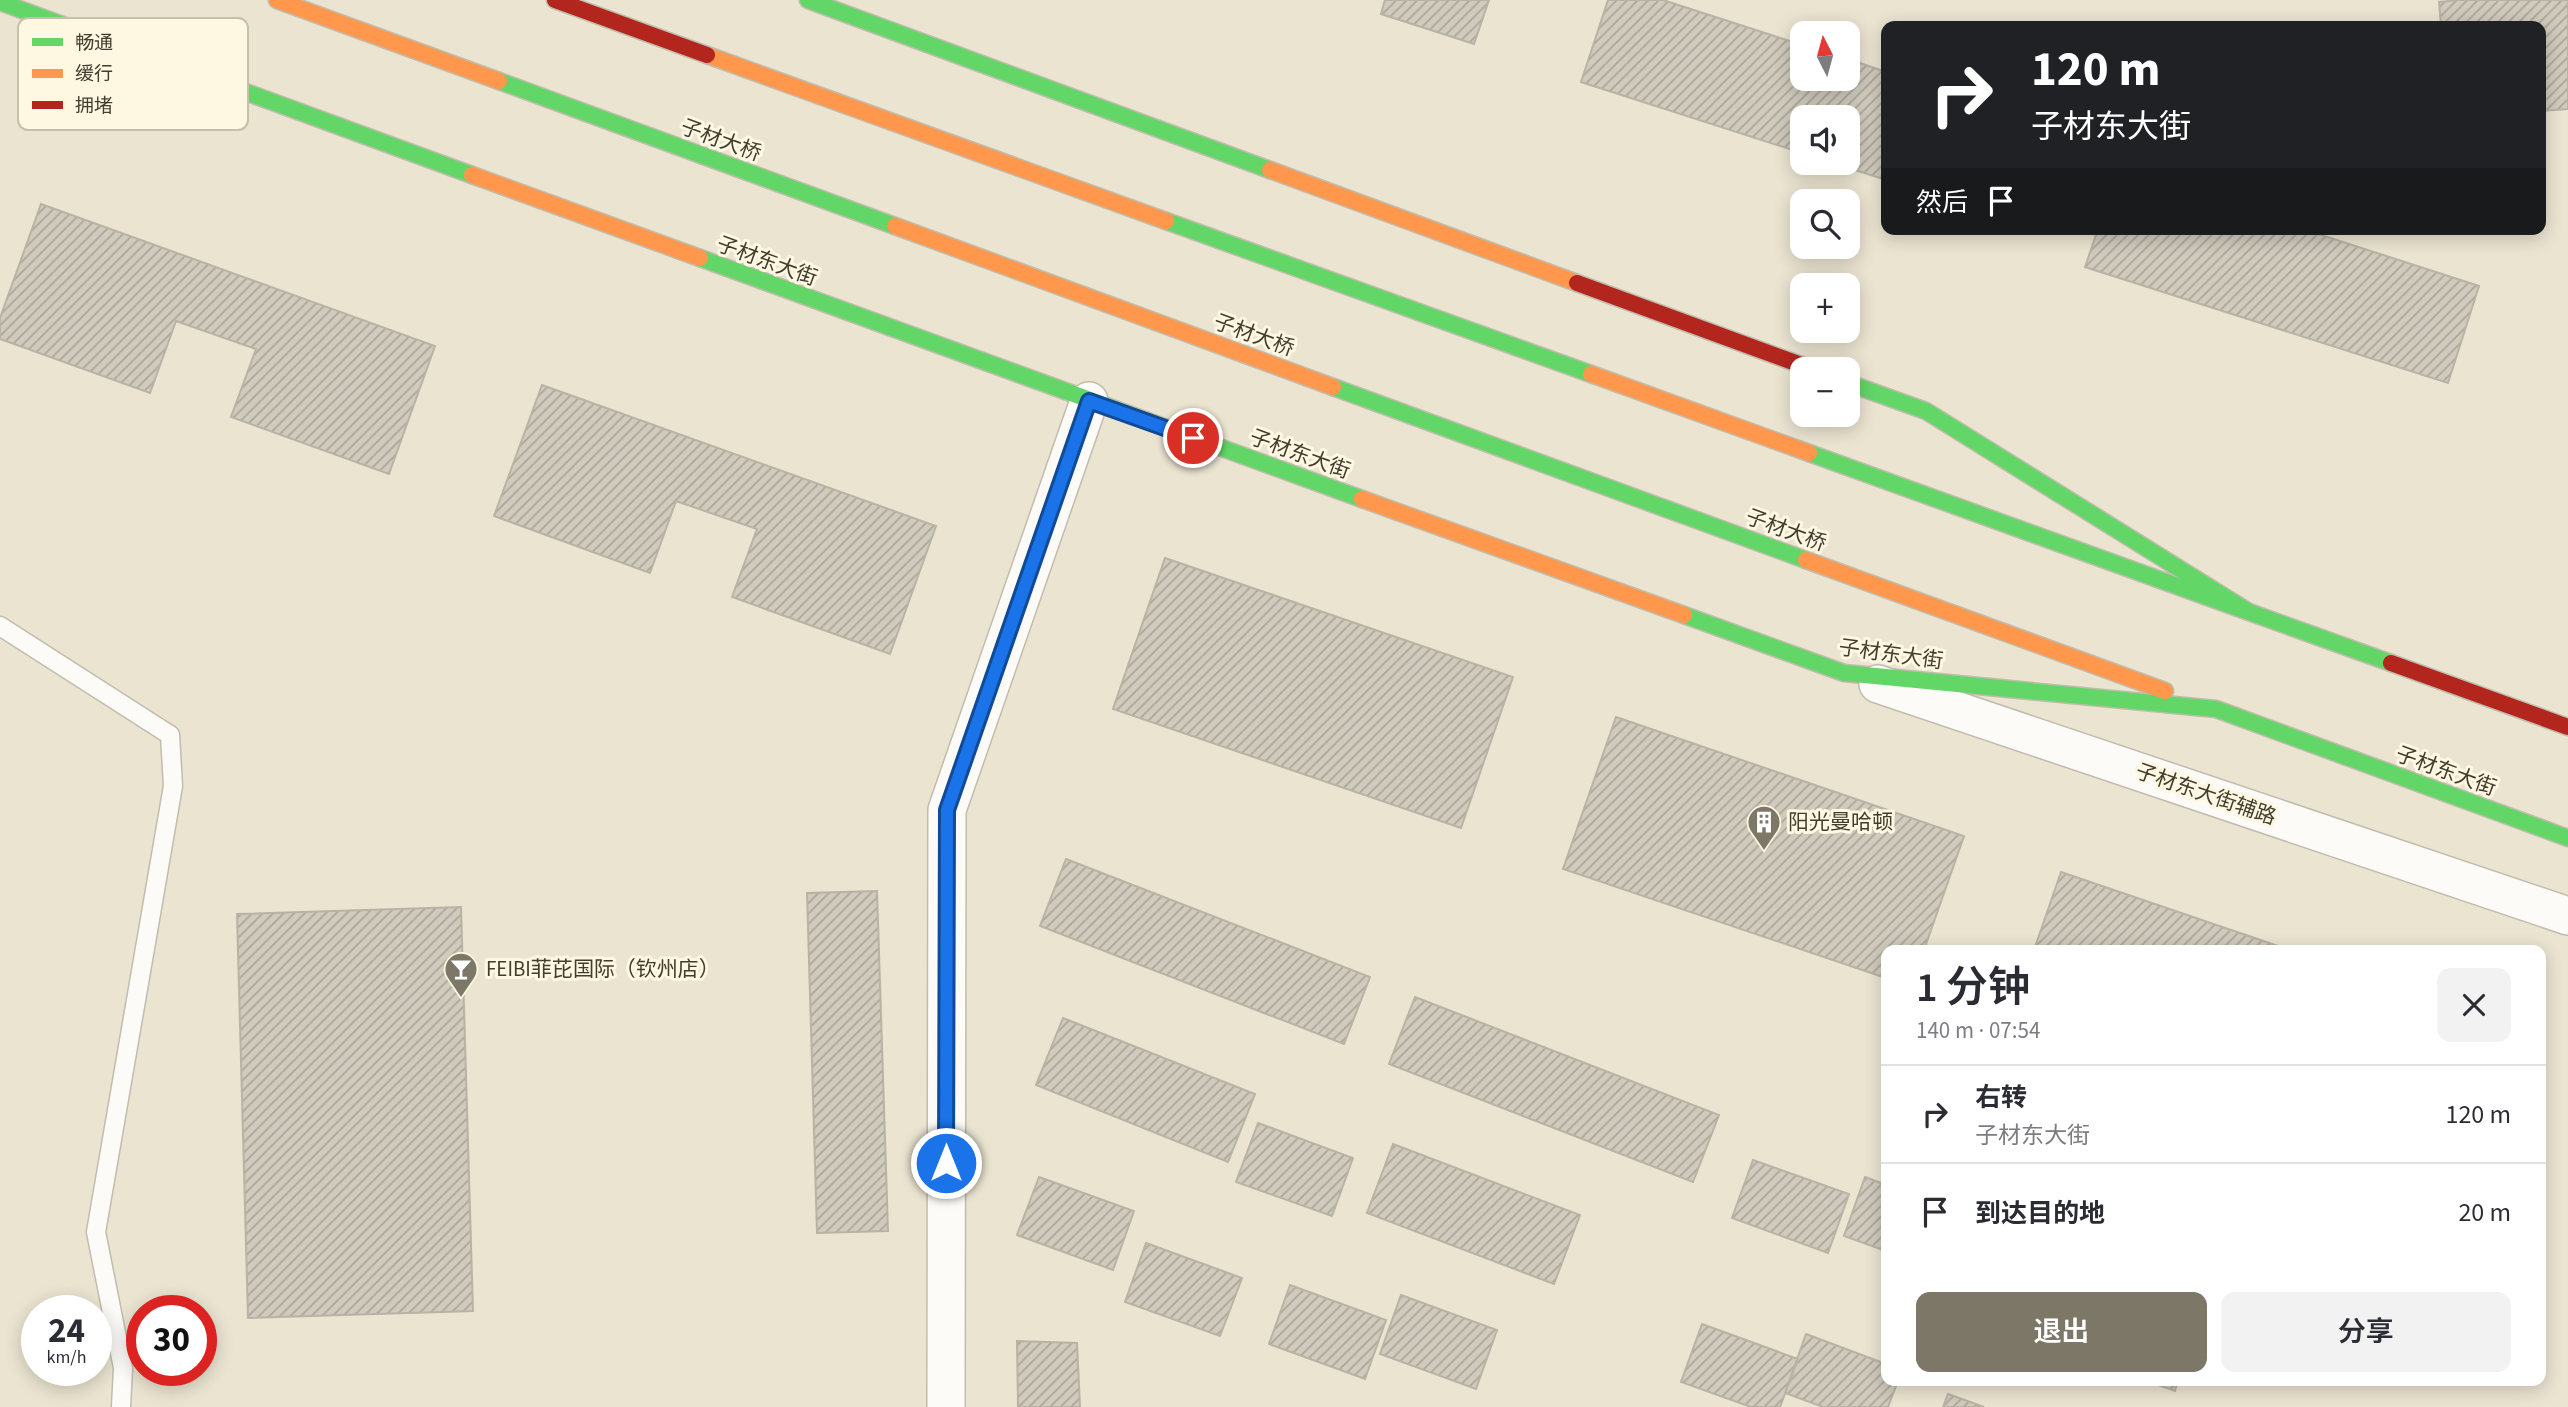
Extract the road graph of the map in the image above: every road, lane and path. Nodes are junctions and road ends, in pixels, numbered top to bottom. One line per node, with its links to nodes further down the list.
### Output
1 (277, 0): 13 (main road, 子材大桥)
2 (555, 0): 10 (main road)
3 (808, 0): 7 (main road)
4 (0, 2): 5 (main road, 子材东大街)
5 (44, 18)
6 (248, 93): 9 (main road, 子材东大街)
7 (1790, 361)
8 (1860, 387): 10 (main road)
9 (1089, 401): 12 (main road, 子材东大街); 18 (street)
10 (2249, 612): 14 (main road)
11 (0, 626): 17 (lane)
12 (1844, 673): 13 (main road, 子材东大街); 16 (street, 子材东大街辅路)
13 (2216, 709): 15 (main road, 子材东大街)
14 (2568, 727)
15 (2568, 838)
16 (2568, 916)
17 (121, 1407)
18 (946, 1407)

